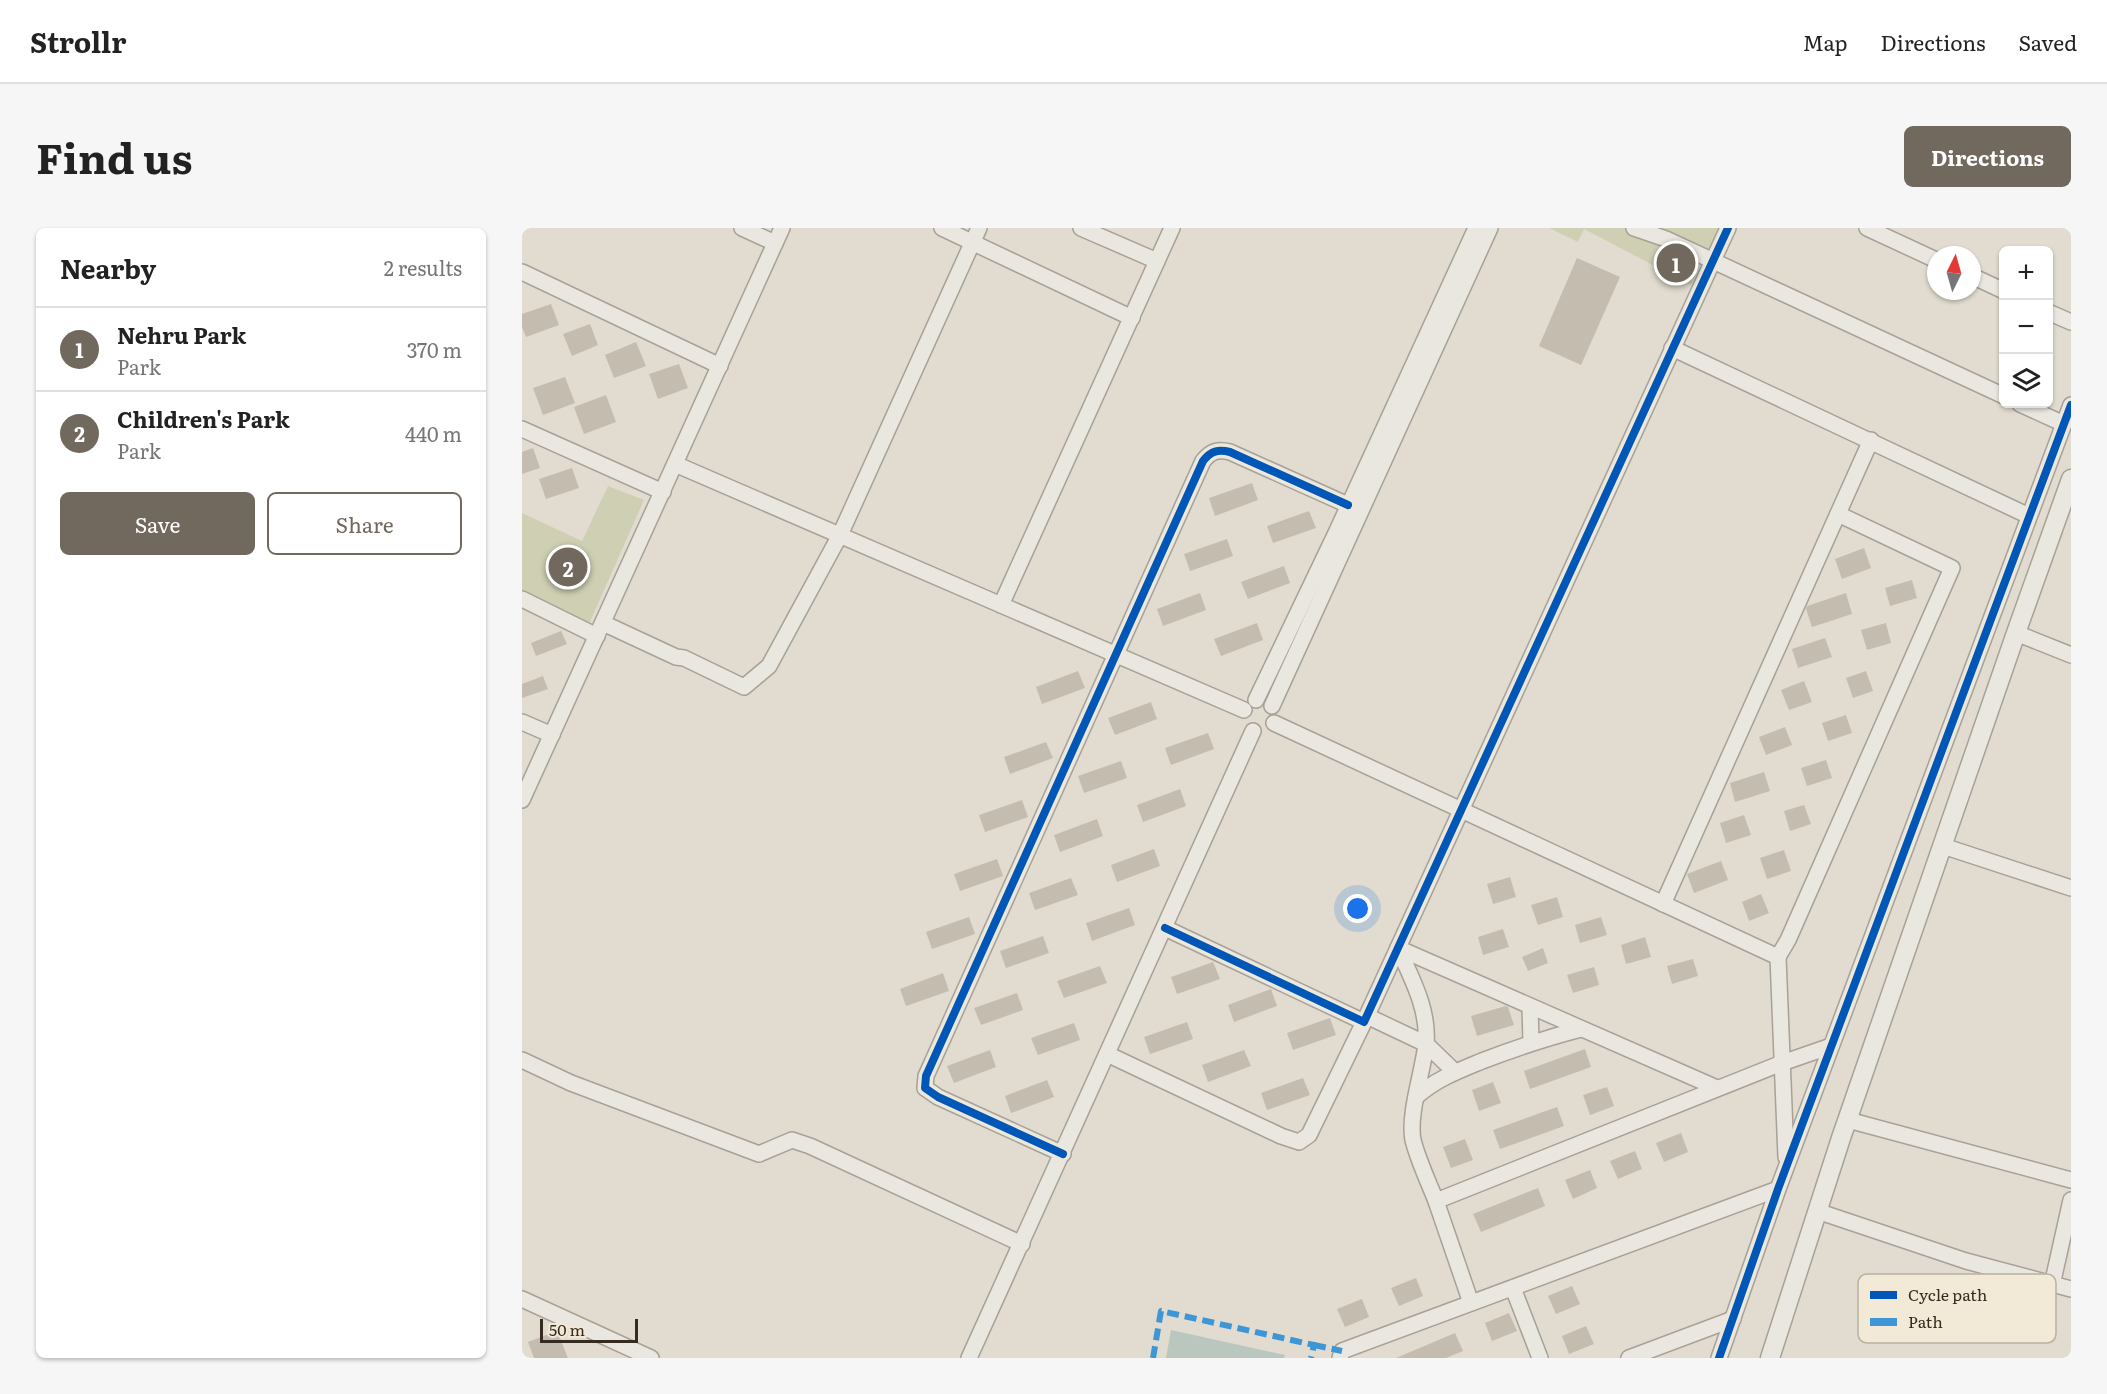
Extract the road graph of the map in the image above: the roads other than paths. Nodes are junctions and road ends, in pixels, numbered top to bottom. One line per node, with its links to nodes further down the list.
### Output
1 (742, 228): 12 (street)
2 (782, 228): 12 (street)
3 (942, 228): 11 (street)
4 (1081, 228): 14 (street)
5 (1172, 228): 14 (street)
6 (1476, 228): 33 (street)
7 (1490, 228): 44 (street)
8 (1634, 228): 15 (street)
9 (1728, 228): 15 (street)
10 (1867, 228): 13 (street)
11 (976, 235): 20 (street); 36 (street)
12 (775, 243): 23 (street)
13 (1927, 256)
14 (1157, 261): 20 (street)
15 (1713, 261): 22 (street); 24 (street)
16 (522, 272): 23 (street)
17 (1981, 280): 18 (street)
18 (1999, 289)
19 (2053, 314): 21 (street)
20 (1132, 318): 38 (street)
21 (2071, 322)
22 (1672, 348): 29 (street); 50 (street)
23 (720, 366): 30 (street)
24 (1999, 394)
25 (2071, 405): 27 (street)
26 (2029, 408): 27 (street)
27 (2064, 424): 35 (street)
28 (522, 429): 32 (street)
29 (1871, 440): 34 (street); 35 (street)
30 (675, 464): 32 (street); 36 (street)
31 (2071, 479): 40 (street)
32 (663, 492): 39 (street)
33 (1348, 505): 41 (street); 43 (street)
34 (1838, 514): 53 (street); 56 (street)
35 (2029, 516): 62 (street)
36 (840, 535): 38 (street); 39 (street)
37 (522, 599): 39 (street)
38 (1001, 605): 41 (street)
39 (600, 630): 48 (street)
40 (2016, 633): 42 (street); 51 (street)
41 (1117, 655): 43 (street); 70 (street)
42 (2071, 655)
43 (1250, 705): 44 (street); 47 (street)
44 (1272, 706): 46 (street)
45 (522, 722): 48 (street)
46 (1274, 723): 47 (street); 50 (street)
47 (1253, 731): 54 (street)
48 (552, 735): 49 (street)
49 (522, 800)
50 (1461, 810): 53 (street); 55 (street)
51 (1943, 846): 52 (street); 69 (street)
52 (2071, 888)
53 (1663, 903): 56 (street)
54 (1165, 927): 58 (street); 63 (street)
55 (1398, 948): 57 (street); 58 (street); 61 (street)
56 (1778, 957): 65 (street)
57 (1530, 1006): 59 (street); 60 (street)
58 (1365, 1019): 61 (street); 63 (street)
59 (1581, 1029): 60 (street); 67 (street)
60 (1531, 1041): 66 (street)
61 (1426, 1044): 66 (street); 68 (street)
62 (1831, 1046): 65 (street); 71 (street)
63 (1107, 1054): 70 (street)
64 (522, 1060): 77 (street)
65 (1782, 1063): 67 (street); 71 (street)
66 (1455, 1072): 68 (street)
67 (1717, 1089): 75 (street)
68 (1416, 1097): 75 (street)
69 (1848, 1120): 72 (street); 76 (street)
70 (1063, 1154): 77 (street)
71 (1787, 1165): 73 (street)
72 (2071, 1180)
73 (1778, 1189): 81 (street); 85 (street)
74 (2071, 1200): 79 (street)
75 (1436, 1201): 84 (street)
76 (1817, 1211): 78 (street); 92 (street)
77 (1022, 1244): 87 (street)
78 (2012, 1274)
79 (2054, 1274)
80 (2056, 1286): 82 (street)
81 (1513, 1288): 84 (street); 89 (street)
82 (2071, 1288)
83 (522, 1299): 86 (street)
84 (1471, 1303): 88 (street)
85 (1733, 1319): 90 (street); 91 (street)
86 (651, 1358)
87 (969, 1358)
88 (1340, 1358)
89 (1540, 1358)
90 (1629, 1358)
91 (1719, 1358)
92 (1770, 1358)

